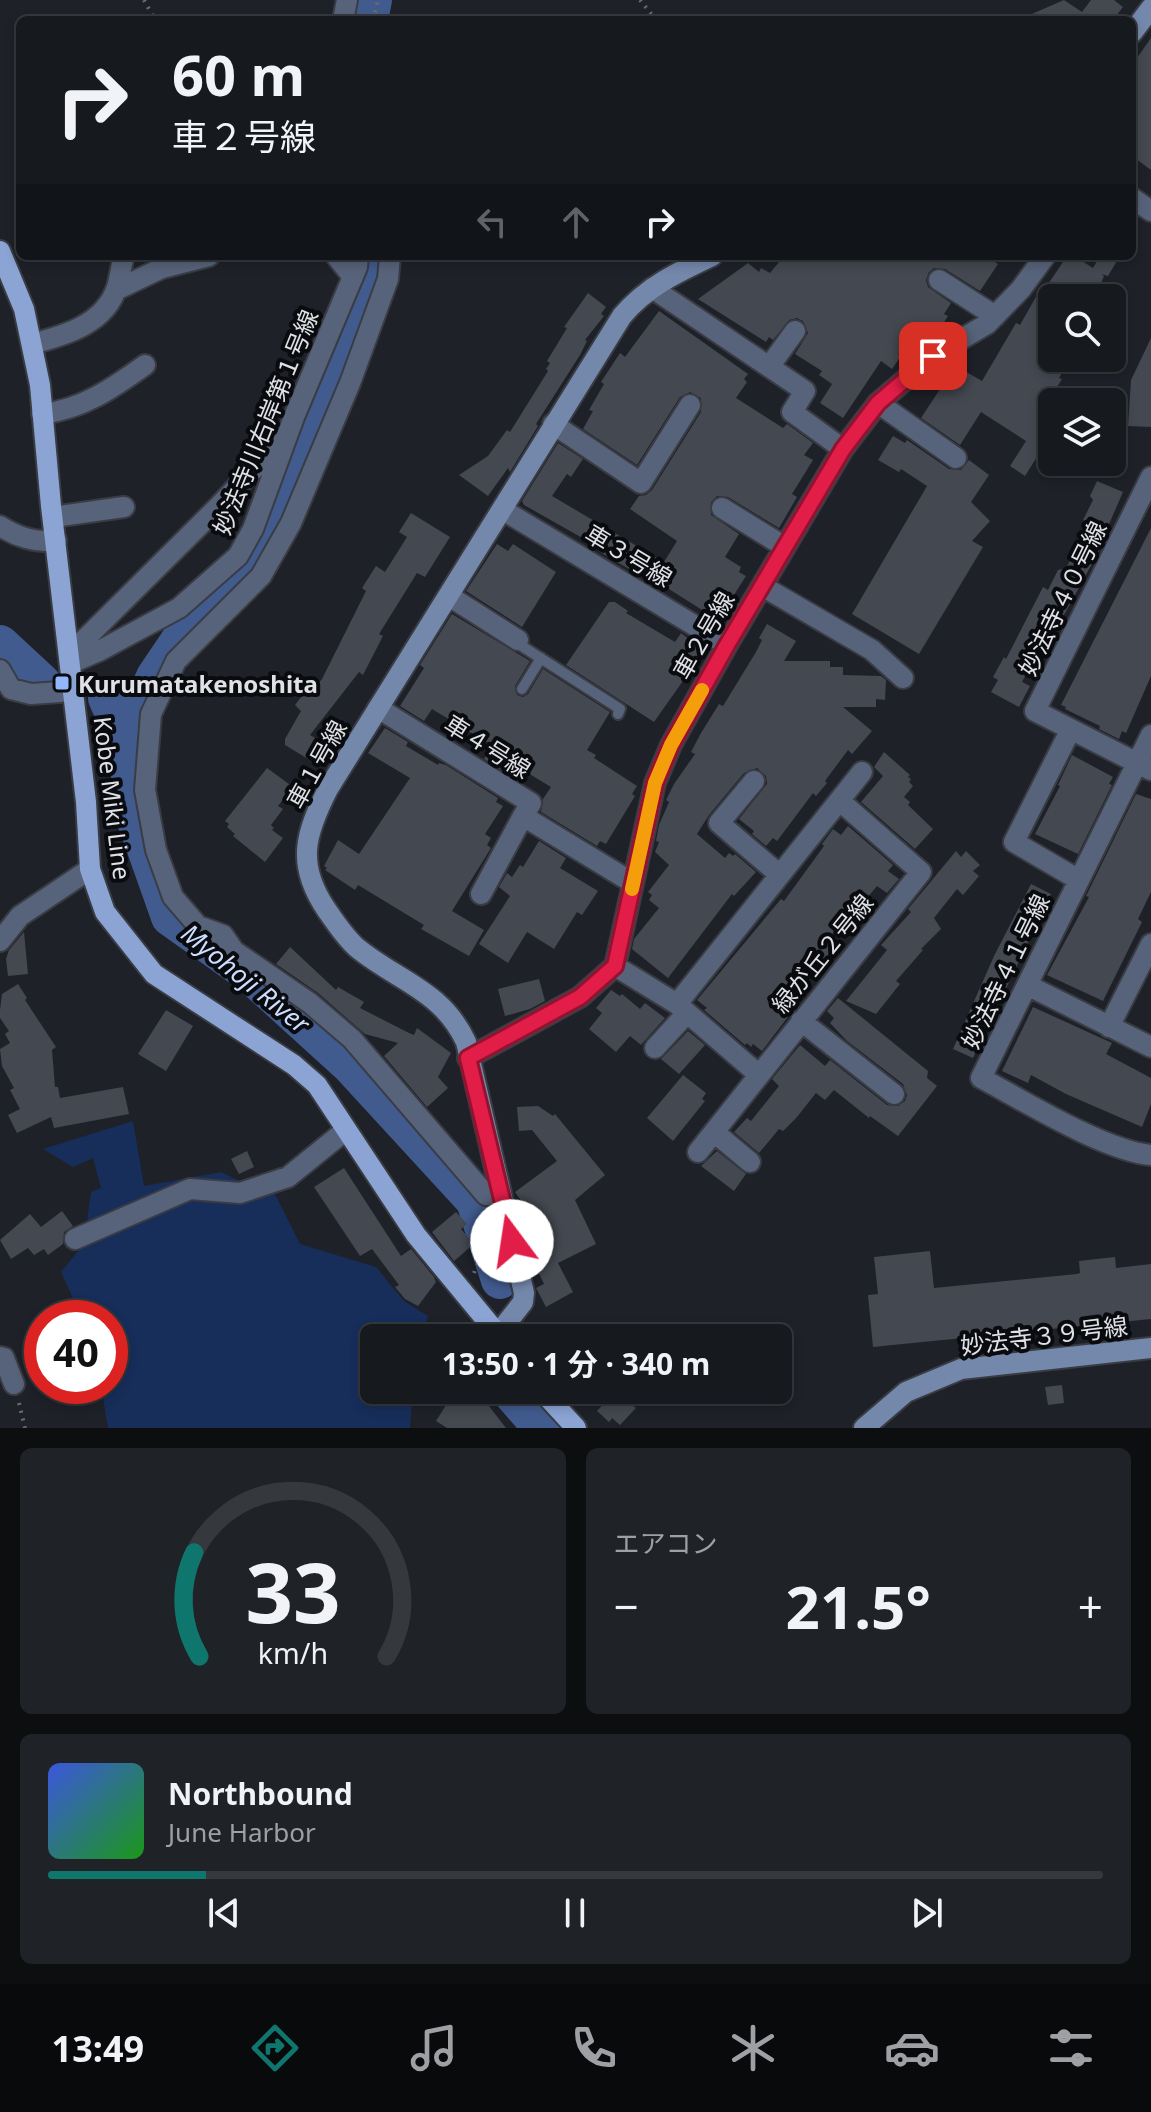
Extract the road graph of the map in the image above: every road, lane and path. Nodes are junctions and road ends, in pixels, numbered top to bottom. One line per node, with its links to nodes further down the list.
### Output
1 (640, 0): 2 (path)
2 (653, 16)
3 (0, 251): 17 (main road, Kobe Miki Line)
4 (123, 260): 14 (street)
5 (193, 260): 14 (street)
6 (339, 260): 11 (street)
7 (357, 260): 11 (street, 妙法寺川右岸第１号線)
8 (390, 260): 76 (street)
9 (704, 260): 13 (street, 車１号線)
10 (1042, 260): 15 (street, 車２号線)
11 (353, 277): 24 (street, 妙法寺川右岸第１号線)
12 (939, 280): 15 (street)
13 (652, 288): 19 (street); 23 (street, 車１号線)
14 (116, 290): 17 (street)
15 (995, 316): 20 (street, 車２号線)
16 (795, 331): 19 (street)
17 (32, 344): 22 (main road, Kobe Miki Line)
18 (145, 365): 22 (street)
19 (769, 367): 25 (street)
20 (878, 403): 25 (street, 車２号線); 26 (street)
21 (690, 405): 23 (street)
22 (42, 414): 31 (main road, Kobe Miki Line)
23 (553, 424): 30 (street, 車１号線)
24 (289, 431): 39 (street); 39 (street, 妙法寺川右岸第１号線)
25 (843, 449): 34 (street, 車２号線)
26 (956, 458)
27 (1151, 477): 47 (street, 妙法寺４０号線)
28 (124, 507): 31 (street)
29 (722, 508): 34 (street)
30 (503, 510): 36 (street, 車１号線); 38 (street, 車３号線)
31 (53, 517): 33 (main road, Kobe Miki Line)
32 (0, 526): 33 (street)
33 (56, 540): 39 (main road, Kobe Miki Line)
34 (785, 547): 35 (street, 車２号線)
35 (762, 586): 38 (street, 車２号線); 41 (street)
36 (449, 596): 37 (street); 45 (street, 車１号線)
37 (518, 640): 40 (lane)
38 (727, 645): 57 (street, 車２号線)
39 (70, 656): 44 (main road, Kobe Miki Line)
40 (541, 658): 43 (lane); 46 (lane)
41 (903, 678)
42 (3, 681): 44 (street)
43 (522, 689)
44 (74, 691): 54 (main road, Kobe Miki Line)
45 (378, 708): 53 (street, 車４号線); 68 (street, 車１号線)
46 (618, 714)
47 (1070, 731): 49 (street, 妙法寺４０号線); 56 (street)
48 (1151, 735): 49 (street, 妙法寺４１号線)
49 (1144, 766): 56 (street, 妙法寺４１号線)
50 (862, 772): 52 (street)
51 (754, 781): 55 (street)
52 (840, 801): 55 (street); 64 (street, 緑が丘２号線)
53 (523, 816): 57 (street, 車４号線); 58 (street)
54 (90, 869): 59 (street); 71 (main road, Kobe Miki Line)
55 (780, 875): 63 (street)
56 (1079, 880): 62 (street, 妙法寺４１号線)
57 (633, 883): 61 (street, 車２号線)
58 (481, 894)
59 (0, 941)
60 (1151, 944): 65 (street)
61 (615, 966): 63 (street); 68 (street)
62 (1027, 985): 65 (street); 74 (street, 妙法寺４１号線)
63 (682, 1008): 67 (street); 69 (street)
64 (801, 1021): 69 (street, 緑が丘２号線); 70 (street)
65 (1109, 1027): 66 (street)
66 (1151, 1047)
67 (655, 1048)
68 (468, 1058): 76 (street, 車１号線)
69 (758, 1074): 72 (street, 緑が丘２号線)
70 (894, 1094)
71 (346, 1130): 77 (street); 78 (main road, Kobe Miki Line)
72 (714, 1132): 73 (street, 緑が丘２号線); 75 (street)
73 (698, 1152)
74 (1151, 1155)
75 (750, 1162)
76 (500, 1194): 79 (street, 車１号線)
77 (75, 1239)
78 (489, 1324)
79 (507, 1324)
80 (1151, 1348): 86 (street, 妙法寺３９号線)
81 (0, 1357): 82 (street)
82 (14, 1384): 84 (path)
83 (554, 1404): 85 (main road)
84 (25, 1428)
85 (576, 1428)
86 (864, 1428)

